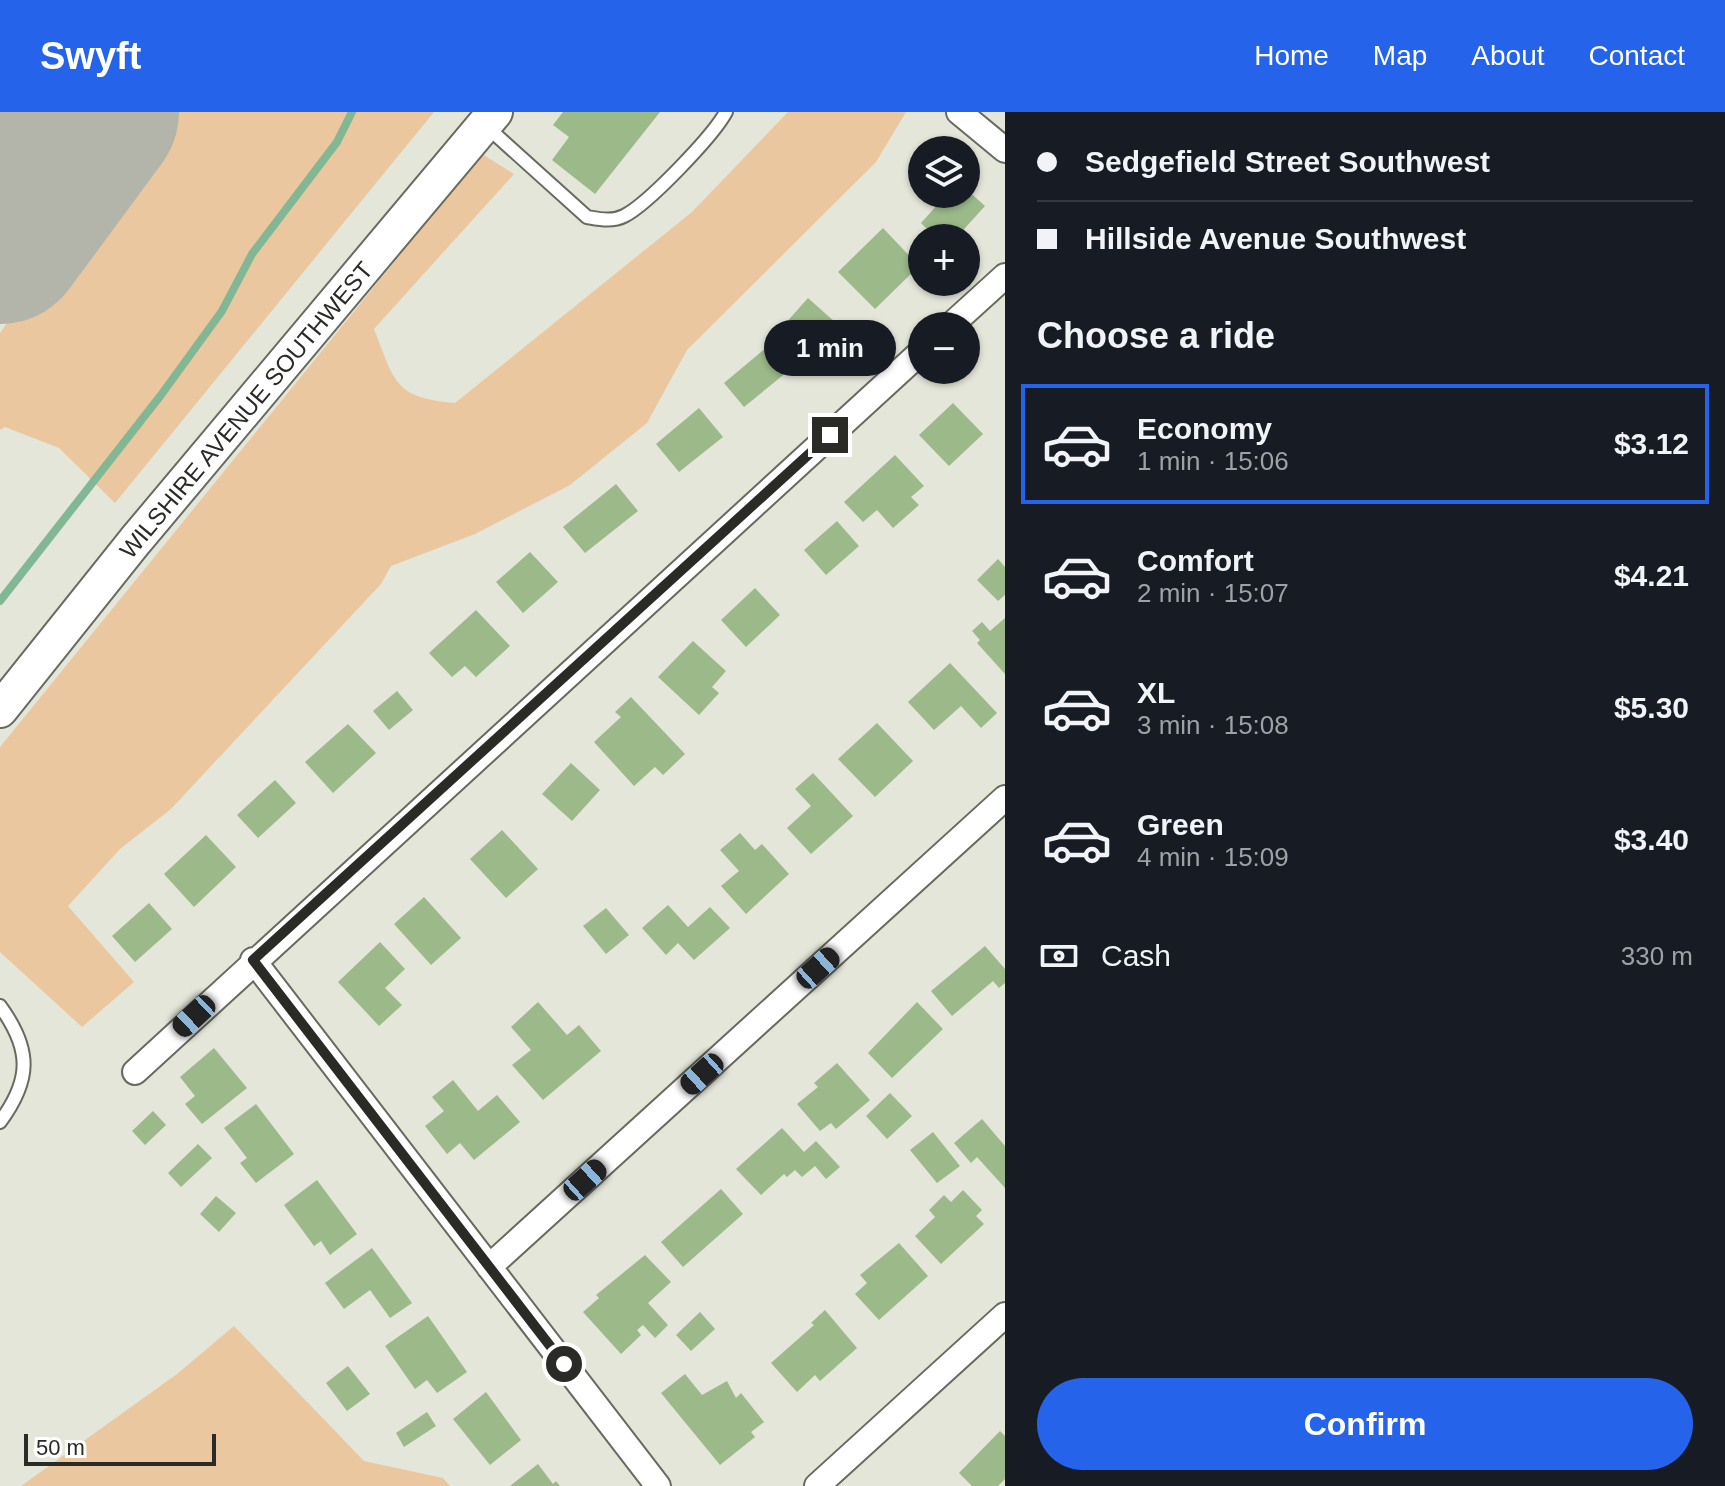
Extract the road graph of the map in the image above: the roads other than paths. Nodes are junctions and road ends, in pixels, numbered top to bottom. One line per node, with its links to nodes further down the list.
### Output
1 (726, 112): 3 (lane)
2 (959, 112): 4 (street)
3 (490, 118): 8 (street, WILSHIRE AVENUE SOUTHWEST)
4 (1005, 150)
5 (1005, 276): 6 (street)
6 (965, 312)
7 (908, 364): 10 (street)
8 (0, 710)
9 (1005, 798): 14 (street)
10 (253, 960): 12 (street); 14 (street)
11 (0, 1006): 13 (lane)
12 (135, 1072)
13 (0, 1122)
14 (489, 1267): 16 (street)
15 (1005, 1315): 17 (street)
16 (658, 1486)
17 (817, 1486)

